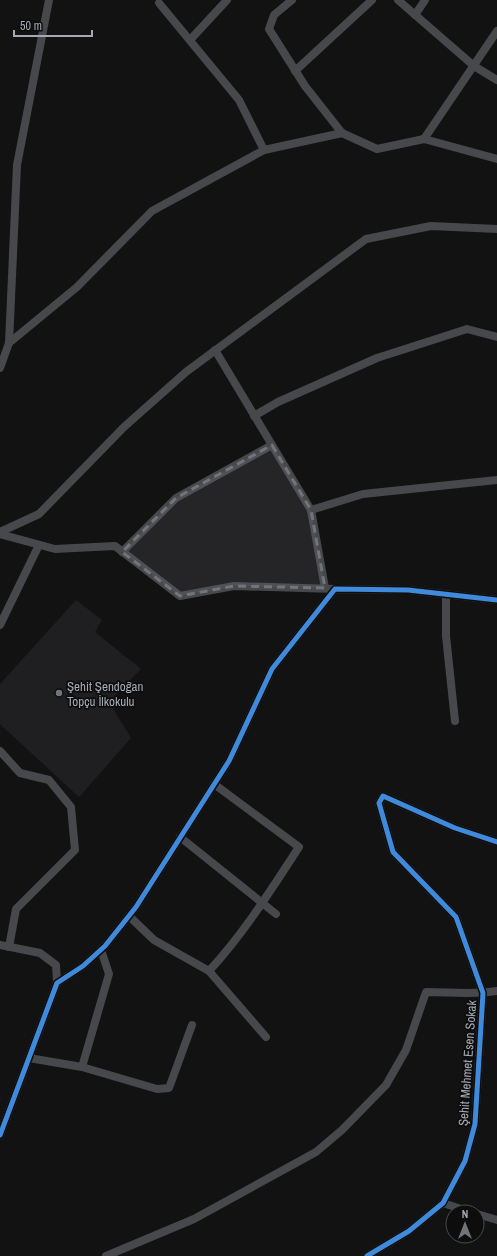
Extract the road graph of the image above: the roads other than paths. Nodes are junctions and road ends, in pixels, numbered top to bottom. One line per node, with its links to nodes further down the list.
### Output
1 (49, 0): 20 (street)
2 (227, 0): 10 (street)
3 (292, 0): 12 (street)
4 (372, 0): 12 (street)
5 (398, 0): 8 (street)
6 (425, 0): 8 (street)
7 (159, 3): 10 (street)
8 (415, 15): 11 (street)
9 (497, 31): 11 (street)
10 (190, 40): 16 (street)
11 (474, 66): 13 (street); 15 (street)
12 (295, 71): 14 (street)
13 (497, 80)
14 (342, 133): 15 (street); 16 (street)
15 (424, 139): 17 (street)
16 (264, 150): 20 (street)
17 (497, 159)
18 (497, 229): 21 (street)
19 (497, 337): 23 (street)
20 (9, 344): 22 (street)
21 (215, 350): 23 (street); 27 (street)
22 (0, 368)
23 (254, 416): 24 (street)
24 (272, 445): 26 (street); 29 (street)
25 (497, 480): 26 (street)
26 (311, 510): 30 (street)
27 (0, 533): 28 (street)
28 (39, 545): 29 (street); 34 (street)
29 (122, 552): 30 (street)
30 (325, 588): 31 (street)
31 (335, 588): 32 (street); 37 (street)
32 (446, 594): 33 (street); 35 (street)
33 (497, 600)
34 (0, 625)
35 (455, 721)
36 (0, 751): 44 (street)
37 (214, 784): 38 (street); 40 (street)
38 (180, 837): 40 (street); 42 (street)
39 (497, 842): 49 (street)
40 (263, 904): 41 (street); 46 (street)
41 (276, 914)
42 (129, 916): 45 (street); 46 (street)
43 (0, 945): 44 (street)
44 (9, 947): 47 (street)
45 (101, 950): 47 (street); 53 (street)
46 (209, 971): 51 (street)
47 (57, 983): 52 (street)
48 (497, 991): 49 (street)
49 (484, 993): 55 (street, Şehit Mehmet Esen Sokak); 59 (street)
50 (192, 1025): 53 (street)
51 (266, 1037)
52 (29, 1058): 53 (street); 54 (street)
53 (82, 1067)
54 (0, 1135)
55 (443, 1203): 56 (street); 60 (street, Şehit Mehmet Esen Sokak)
56 (446, 1204)
57 (485, 1216): 58 (street)
58 (497, 1220)
59 (106, 1256)
60 (367, 1256)

